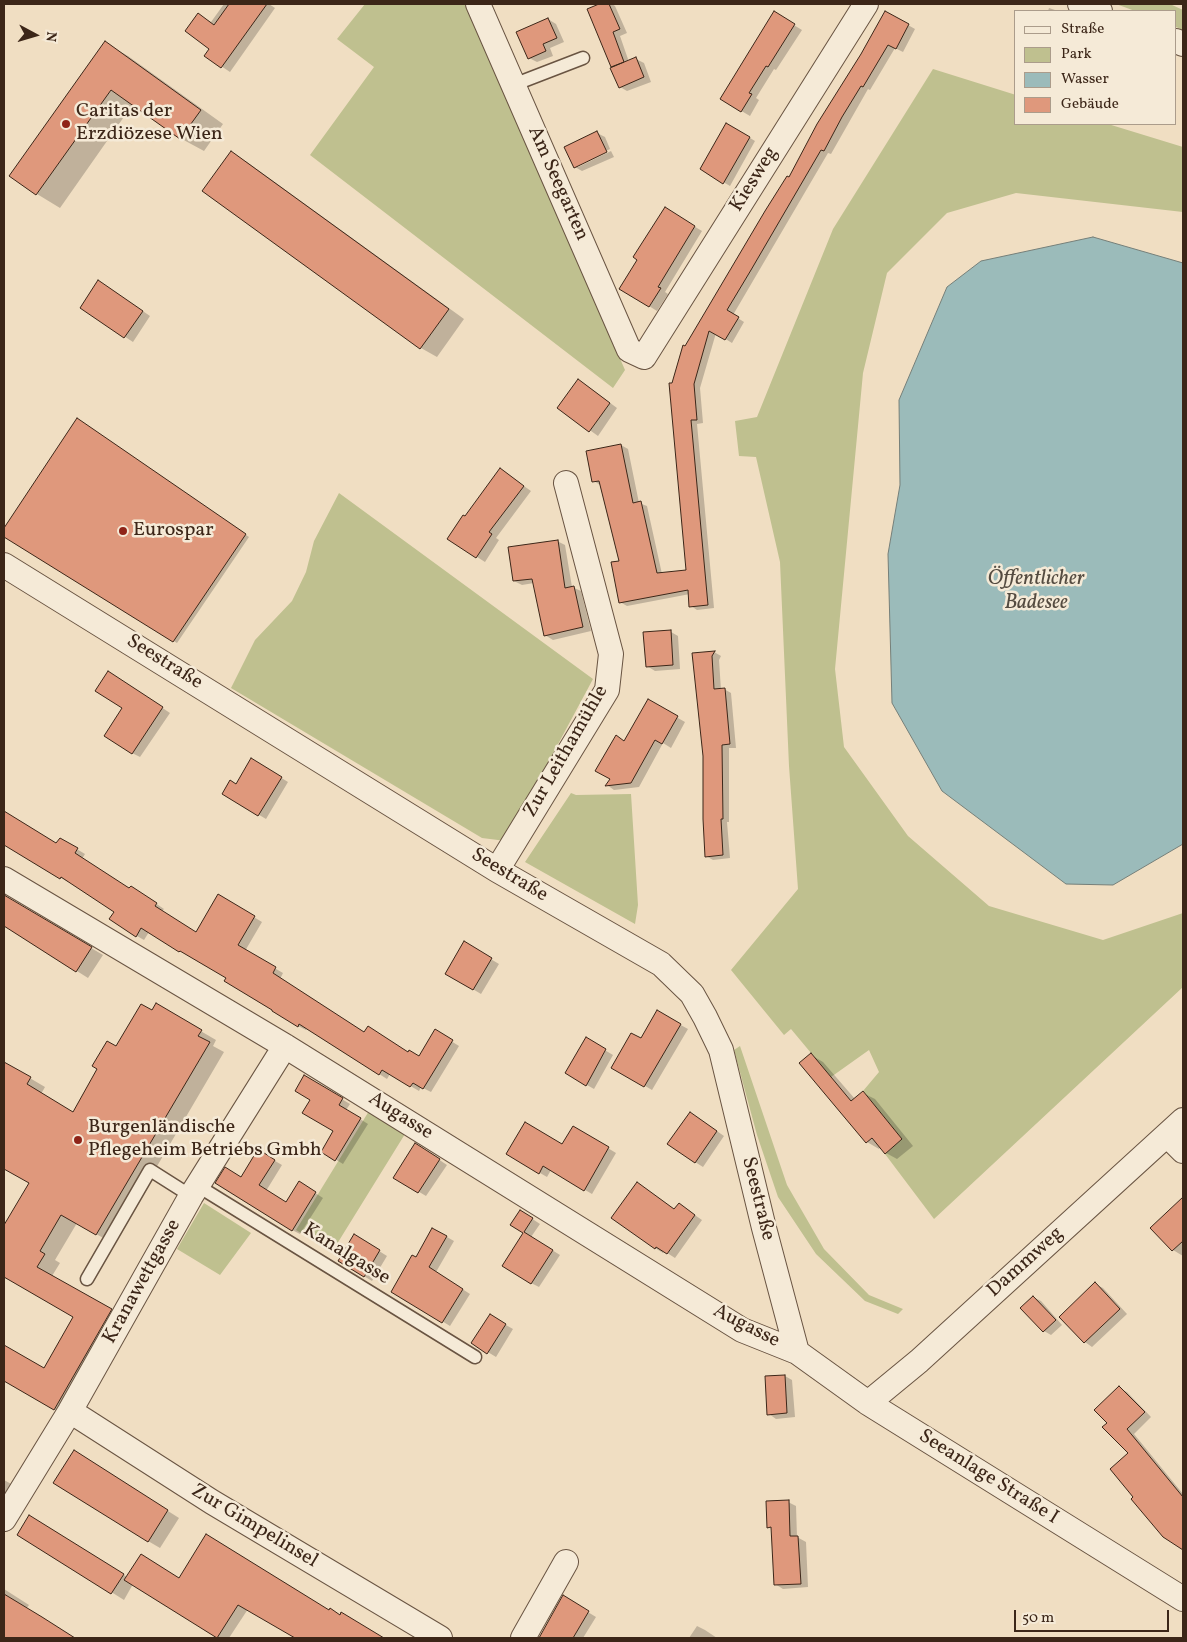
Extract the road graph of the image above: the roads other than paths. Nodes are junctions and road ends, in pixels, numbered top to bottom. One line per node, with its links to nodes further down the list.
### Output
1 (478, 4): 6 (street, Am Seegarten)
2 (866, 4): 7 (street, Kiesweg)
3 (1080, 4): 4 (street)
4 (1097, 10)
5 (582, 58): 6 (lane)
6 (513, 85): 7 (street, Am Seegarten)
7 (644, 357)
8 (566, 483): 10 (street, Zur Leithamühle)
9 (4, 565): 10 (street, Seestraße)
10 (497, 870): 16 (street, Seestraße)
11 (4, 879): 12 (street, Augasse)
12 (284, 1046): 14 (street, Kranawettgasse); 16 (street, Augasse)
13 (1178, 1135): 18 (street, Dammweg)
14 (194, 1191): 15 (lane, Kanalgasse); 17 (lane, Kanalgasse); 19 (street, Kranawettgasse)
15 (87, 1279)
16 (797, 1352): 18 (street, Seeanlage Straße I)
17 (475, 1357)
18 (868, 1403): 22 (street, Seeanlage Straße I)
19 (70, 1412): 20 (street, Kranawettgasse); 23 (street, Zur Gimpelinsel)
20 (4, 1519)
21 (566, 1562): 24 (street)
22 (1183, 1599)
23 (440, 1638)
24 (523, 1638)

